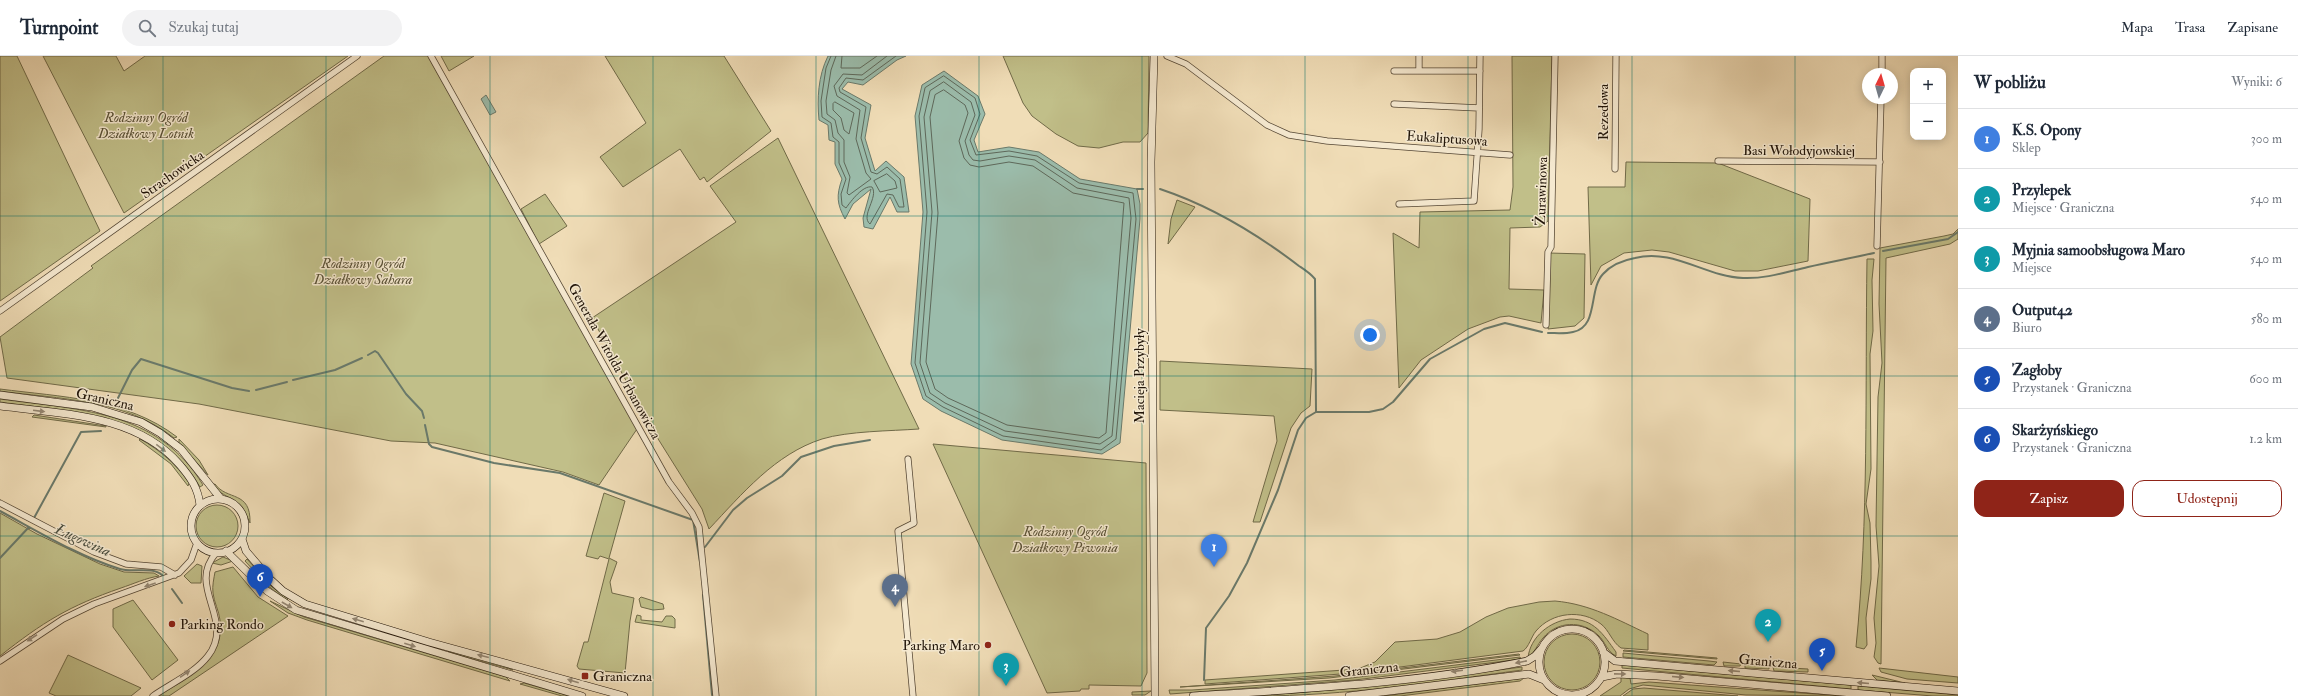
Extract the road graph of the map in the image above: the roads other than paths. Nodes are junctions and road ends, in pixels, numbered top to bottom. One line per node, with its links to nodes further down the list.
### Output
1 (357, 56): 24 (street, Strachowicka)
2 (431, 56): 50 (street, Generała Witolda Urbanowicza)
3 (1154, 56): 52 (main road, Macieja Przybyły)
4 (1168, 56): 17 (street, Eukaliptusowa)
5 (1419, 56): 12 (street)
6 (1480, 56): 13 (street)
7 (1555, 56): 25 (street, Żurawinowa)
8 (1616, 56): 21 (street, Rezedowa)
9 (1882, 56): 10 (street)
10 (1882, 68)
11 (1394, 71): 12 (street)
12 (1419, 71): 13 (street)
13 (1480, 71): 16 (street)
14 (1394, 104): 16 (street)
15 (1881, 104): 20 (street)
16 (1479, 108): 17 (street)
17 (1477, 152): 18 (street, Eukaliptusowa); 22 (street)
18 (1510, 154)
19 (1718, 161): 20 (street, Basi Wołodyjowskiej)
20 (1880, 162): 23 (street)
21 (1615, 169)
22 (1399, 204)
23 (1877, 246)
24 (0, 311)
25 (1546, 325)
26 (0, 395): 29 (main road, Graniczna)
27 (0, 406): 31 (main road, Graniczna, one-way to 31)
28 (908, 459): 51 (street)
29 (221, 498): 31 (main road); 32 (main road)
30 (0, 503): 36 (street)
31 (200, 505): 33 (main road)
32 (242, 539): 34 (main road); 40 (main road, one-way to 32)
33 (197, 543): 35 (main road); 36 (street)
34 (226, 551): 35 (main road); 41 (main road, one-way to 41)
35 (216, 553): 47 (street, one-way to 35)
36 (175, 575): 39 (street, one-way to 39)
37 (1542, 648): 38 (main road); 43 (main road); 53 (main road, Graniczna, one-way to 53)
38 (1603, 652): 42 (main road); 45 (main road, Graniczna, one-way to 38)
39 (0, 662)
40 (520, 666): 41 (main road); 49 (main road, one-way to 40)
41 (517, 676): 48 (main road)
42 (1602, 677): 46 (main road); 56 (main road, Graniczna, one-way to 56)
43 (1545, 680): 44 (main road); 54 (main road, Graniczna)
44 (1552, 687): 46 (main road); 55 (main road)
45 (1958, 691)
46 (1566, 695)
47 (153, 696)
48 (582, 696)
49 (624, 696)
50 (716, 696)
51 (913, 696)
52 (1155, 696)
53 (1193, 696)
54 (1350, 696)
55 (1552, 696)
56 (1887, 696)

